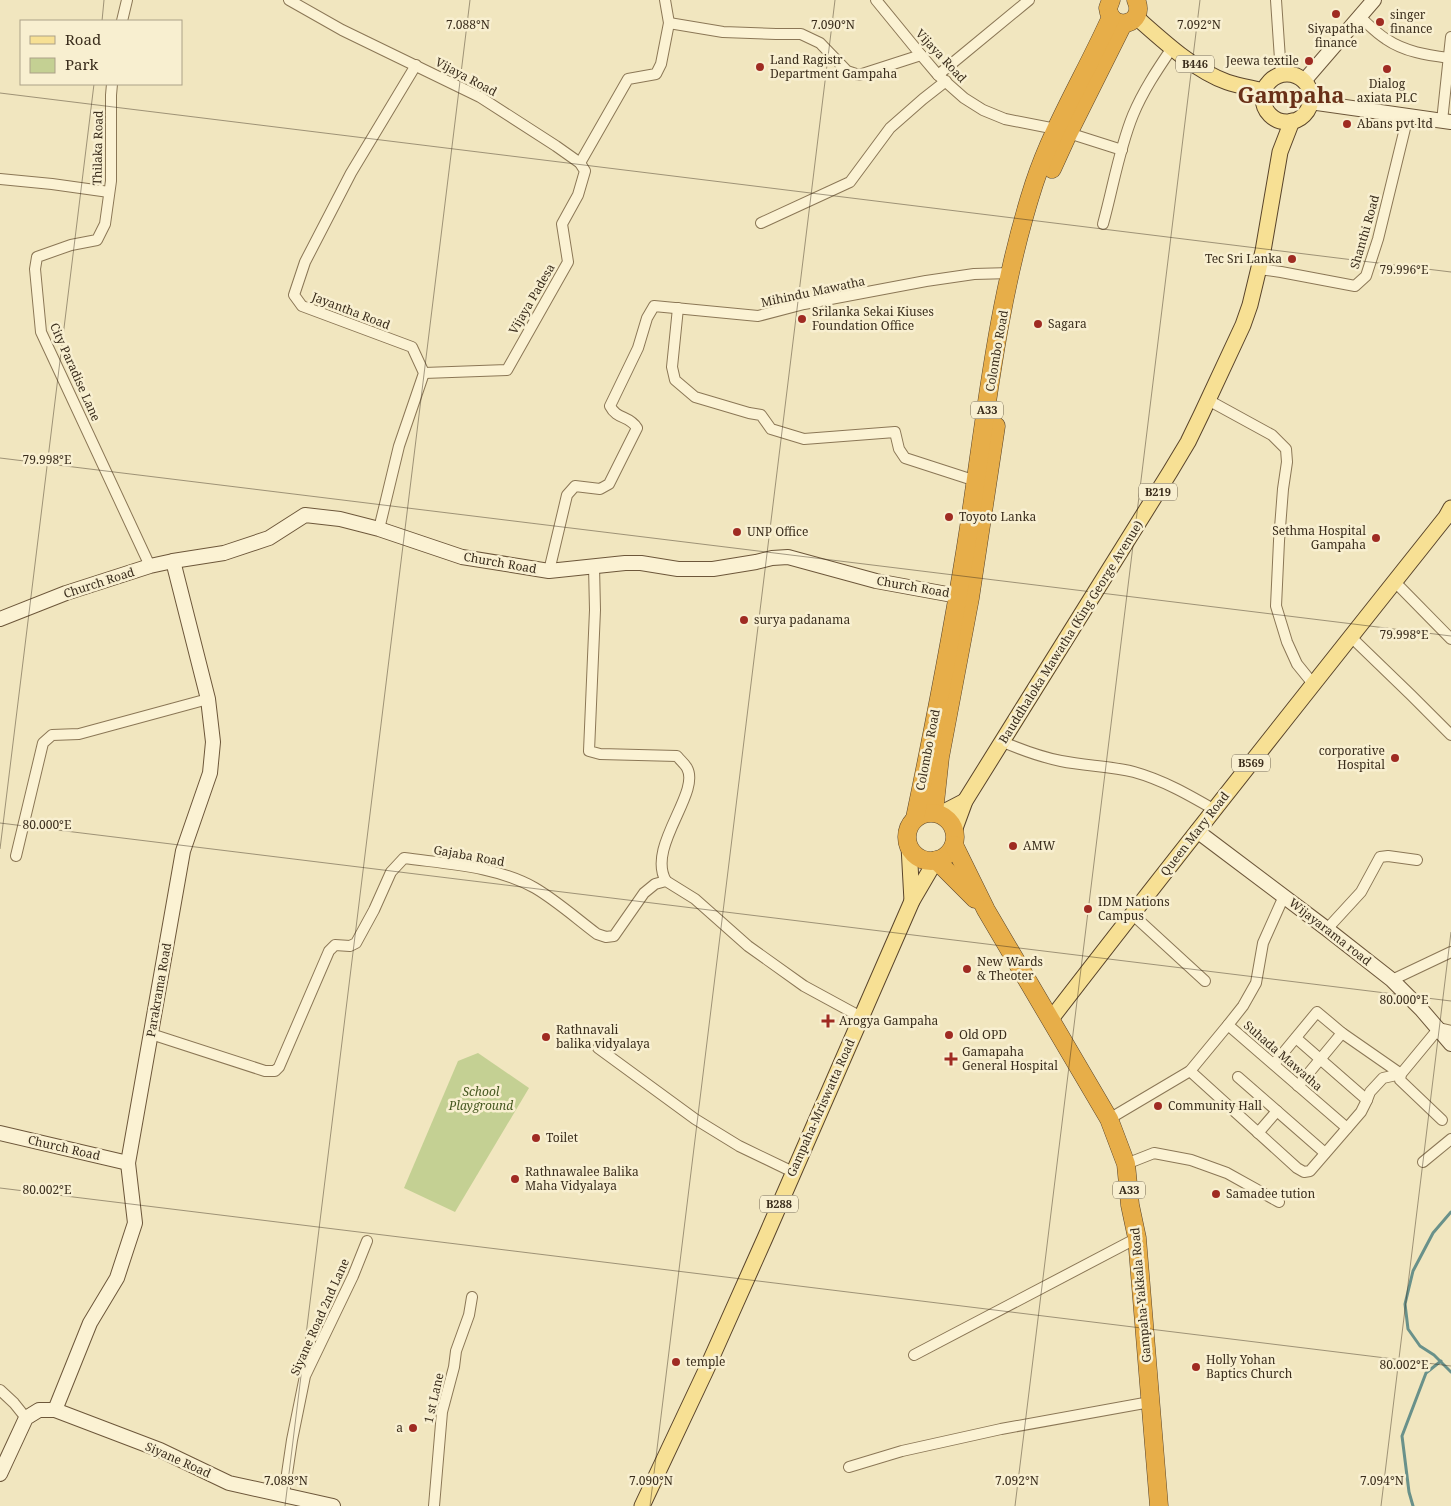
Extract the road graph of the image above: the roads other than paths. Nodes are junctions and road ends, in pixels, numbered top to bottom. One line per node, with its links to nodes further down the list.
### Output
1 (127, 0): 10 (street)
2 (664, 0): 11 (street)
3 (876, 0): 14 (street, Vijaya Road)
4 (1029, 0): 18 (street)
5 (1276, 0): 17 (street)
6 (1374, 0): 9 (street)
7 (293, 1): 16 (street, Vijaya Road)
8 (1124, 12): 13 (main road, B446); 27 (highway, Colombo Road / A33)
9 (1359, 16): 15 (street); 19 (street)
10 (122, 20)
11 (669, 23): 14 (street); 30 (street)
12 (1451, 37): 15 (street)
13 (1172, 48): 21 (main road, B446); 28 (street)
14 (921, 55): 18 (street, Vijaya Road)
15 (1449, 58): 26 (street)
16 (416, 65): 30 (street, Vijaya Road); 38 (street, Jayantha Road)
17 (1282, 74): 19 (main road); 21 (main road)
18 (942, 78): 27 (street, Vijaya Road); 33 (street)
19 (1304, 81): 22 (main road)
20 (112, 85): 32 (street, Thilaka Road)
21 (1264, 91): 24 (main road)
22 (1310, 102): 23 (street); 25 (main road)
23 (1408, 116): 26 (street); 35 (street, Shanthi Road)
24 (1272, 117): 25 (main road); 29 (main road, Bauddhaloka Mawatha (King George Avenue) / B219)
25 (1292, 121): 29 (main road, Bauddhaloka Mawatha (King George Avenue) / B219)
26 (1446, 121)
27 (1062, 132): 28 (street, Vijaya Road); 36 (highway, Colombo Road / A33)
28 (1122, 150): 34 (street)
29 (1280, 152): 35 (main road, Bauddhaloka Mawatha (King George Avenue) / B219)
30 (580, 163): 38 (street, Vijaya Padesa)
31 (0, 179): 32 (street, Thilaka Road)
32 (109, 192): 44 (street, City Paradise Lane)
33 (761, 223)
34 (1103, 224)
35 (1259, 269): 39 (main road, Bauddhaloka Mawatha (King George Avenue) / B219)
36 (1017, 274): 37 (street, Mihindu Mawatha); 40 (highway, Colombo Road / A33)
37 (678, 308): 40 (street); 46 (street, Mihindu Mawatha)
38 (424, 373): 42 (street)
39 (1208, 400): 52 (street); 55 (main road, Bauddhaloka Mawatha (King George Avenue) / B219)
40 (982, 482): 48 (highway, Colombo Road / A33)
41 (1450, 515): 47 (main road, Queen Mary Road / B569)
42 (379, 529): 43 (street, Church Road); 46 (street, Church Road)
43 (173, 561): 44 (street, Church Road); 53 (street, Parakrama Road)
44 (150, 566): 49 (street, Church Road)
45 (594, 566): 46 (street, Church Road); 48 (street, Church Road); 66 (street)
46 (549, 571)
47 (1395, 582): 50 (main road, Queen Mary Road / B569); 51 (street)
48 (964, 596): 58 (highway, Colombo Road / A33); 59 (highway, Colombo Road / A33)
49 (0, 619)
50 (1351, 637): 52 (main road, Queen Mary Road / B569); 54 (street)
51 (1451, 639)
52 (1314, 685): 57 (main road, Queen Mary Road / B569)
53 (208, 700): 63 (street); 80 (street, Parakrama Road)
54 (1451, 735)
55 (1003, 742): 56 (main road, Bauddhaloka Mawatha (King George Avenue) / B219); 57 (street)
56 (965, 801): 58 (main road, Bauddhaloka Mawatha (King George Avenue) / B219); 61 (main road, Bauddhaloka Mawatha (King George Avenue) / B219)
57 (1215, 810): 60 (main road, Queen Mary Road / B569)
58 (937, 813): 59 (highway); 61 (highway)
59 (915, 818): 62 (highway)
60 (1197, 831): 67 (street, Wijayarama road); 70 (main road, Queen Mary Road / B569)
61 (954, 838): 64 (highway); 69 (highway, Gampaha-Yakkala Road / A33)
62 (908, 846): 64 (highway); 68 (main road, Gampaha-Mriswatta Road / B288)
63 (16, 856)
64 (936, 860): 68 (main road, Gampaha-Mriswatta Road / B288); 69 (highway, Gampaha-Yakkala Road / A33)
65 (1417, 860): 71 (street)
66 (666, 881): 75 (street); 80 (street, Gajaba Road)
67 (1284, 896): 71 (street, Wijayarama road); 77 (street)
68 (912, 900): 75 (main road, Gampaha-Mriswatta Road / B288)
69 (986, 910): 76 (highway, Gampaha-Yakkala Road / A33)
70 (1132, 914): 74 (street); 76 (main road, Queen Mary Road / B569)
71 (1327, 929): 73 (street, Wijayarama road)
72 (1451, 952): 73 (street)
73 (1392, 980): 78 (street, Wijayarama road)
74 (1205, 981)
75 (861, 1017): 102 (main road, Gampaha-Mriswatta Road / B288)
76 (1051, 1019): 92 (highway, Gampaha-Yakkala Road / A33)
77 (1228, 1025): 85 (street, Suhada Mawatha); 86 (street, Suhada Mawatha)
78 (1445, 1030): 82 (street, Wijayarama road); 87 (street)
79 (1342, 1033): 81 (street); 84 (street); 87 (street)
80 (151, 1034): 100 (street, Parakrama Road)
81 (1296, 1038): 84 (street); 85 (street)
82 (1451, 1044)
83 (598, 1048): 102 (street)
84 (1320, 1059): 89 (street); 90 (street)
85 (1274, 1064): 89 (street, Suhada Mawatha)
86 (1190, 1071): 92 (street, Suhada Mawatha); 96 (street)
87 (1401, 1074): 90 (street); 93 (street)
88 (1238, 1077): 91 (street)
89 (1298, 1086): 94 (street, Suhada Mawatha)
90 (1367, 1100): 94 (street)
91 (1277, 1111): 96 (street); 98 (street)
92 (1109, 1119): 101 (highway, Gampaha-Yakkala Road / A33)
93 (1442, 1120)
94 (1347, 1128): 98 (street)
95 (0, 1133): 100 (street, Church Road)
96 (1258, 1133): 98 (street)
97 (1451, 1139): 99 (street)
98 (1326, 1153)
99 (1424, 1162)
100 (128, 1163): 110 (street, Parakrama Road)
101 (1126, 1164): 103 (street); 104 (highway, Gampaha-Yakkala Road / A33)
102 (793, 1172): 117 (main road, Gampaha-Mriswatta Road / B288)
103 (1279, 1202)
104 (1137, 1238): 107 (street); 109 (highway, Gampaha-Yakkala Road / A33)
105 (367, 1240): 114 (street, Siyane Road 2nd Lane)
106 (472, 1297): 116 (street, 1 st Lane)
107 (914, 1355)
108 (0, 1390): 111 (street)
109 (1150, 1402): 112 (street); 118 (highway, Gampaha-Yakkala Road / A33)
110 (55, 1410): 111 (street); 114 (street, Siyane Road)
111 (26, 1418): 113 (street)
112 (849, 1467)
113 (0, 1474)
114 (284, 1494): 115 (street, Siyane Road)
115 (333, 1506)
116 (434, 1506)
117 (642, 1506)
118 (1159, 1506)

